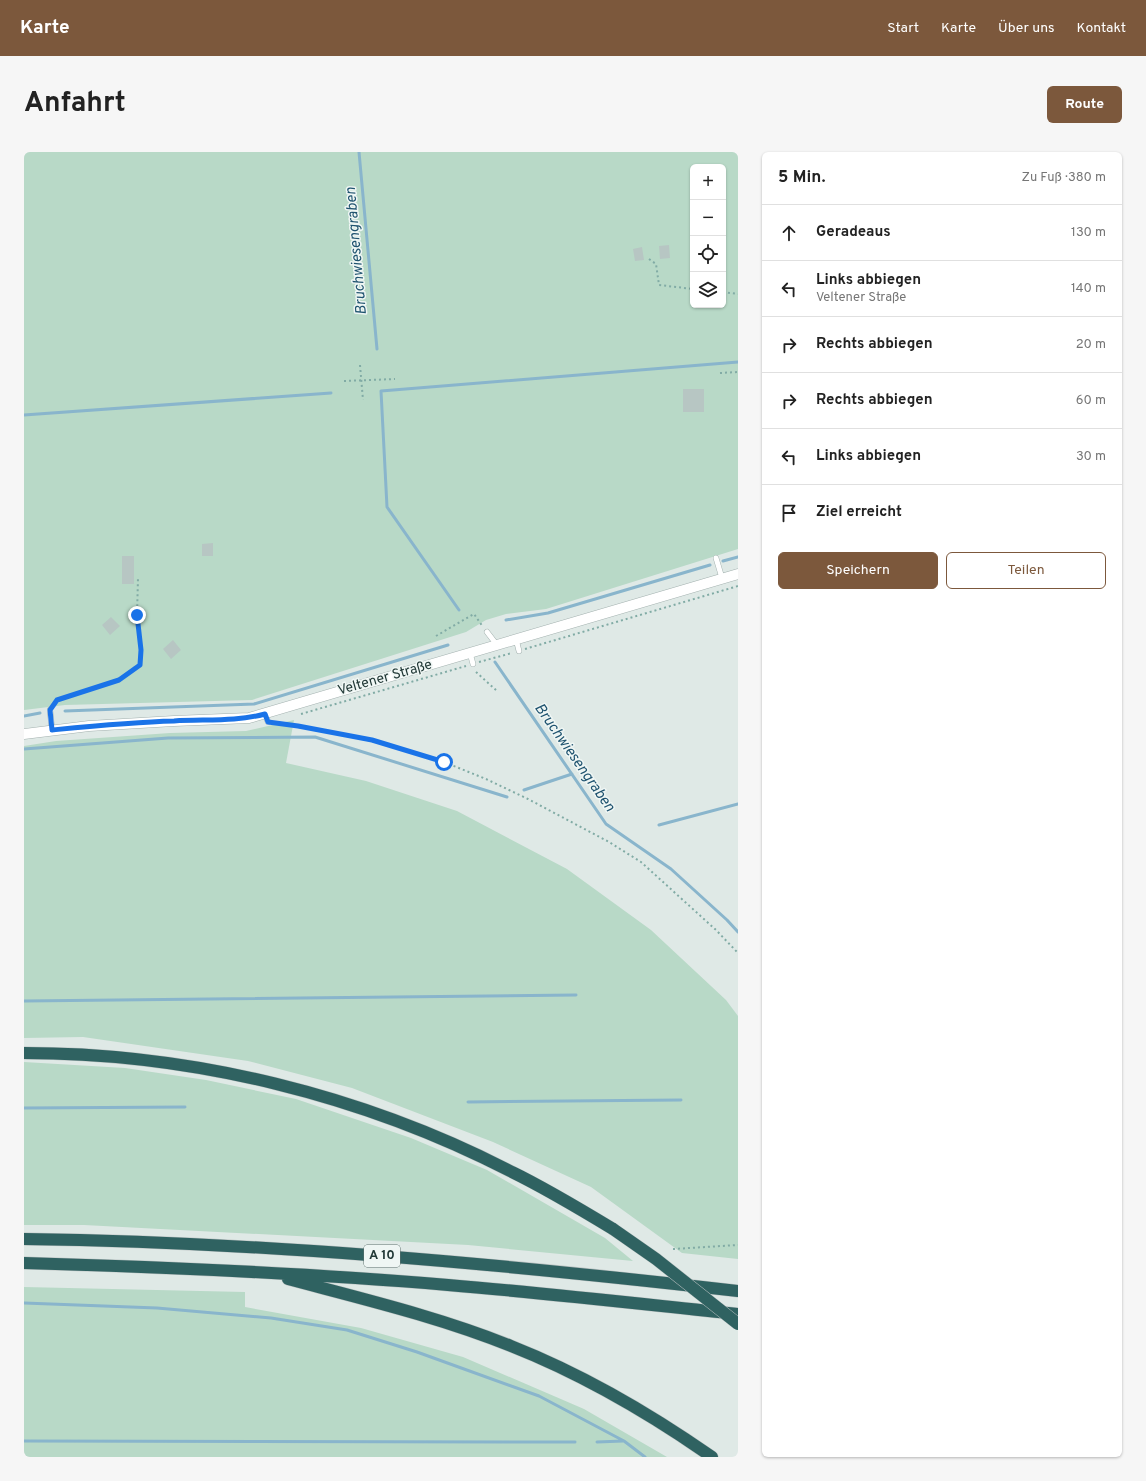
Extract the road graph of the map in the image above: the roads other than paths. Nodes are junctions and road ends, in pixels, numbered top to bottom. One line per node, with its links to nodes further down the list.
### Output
1 (716, 558): 3 (lane)
2 (738, 574): 3 (street, Veltener Straße)
3 (722, 578): 5 (street, Veltener Straße)
4 (487, 632): 6 (lane)
5 (516, 639): 6 (street, Veltener Straße); 7 (lane)
6 (496, 645): 8 (street, Veltener Straße)
7 (519, 651)
8 (470, 653): 9 (lane); 11 (street, Veltener Straße)
9 (473, 664)
10 (50, 710): 11 (lane)
11 (52, 730): 12 (street, Veltener Straße)
12 (24, 734)
13 (24, 1053): 19 (highway, bridge)
14 (24, 1239): 17 (highway, A 10)
15 (24, 1263): 16 (highway, A 10)
16 (262, 1272): 18 (highway, A 10); 20 (highway)
17 (738, 1291)
18 (738, 1314)
19 (738, 1324)
20 (712, 1457)

